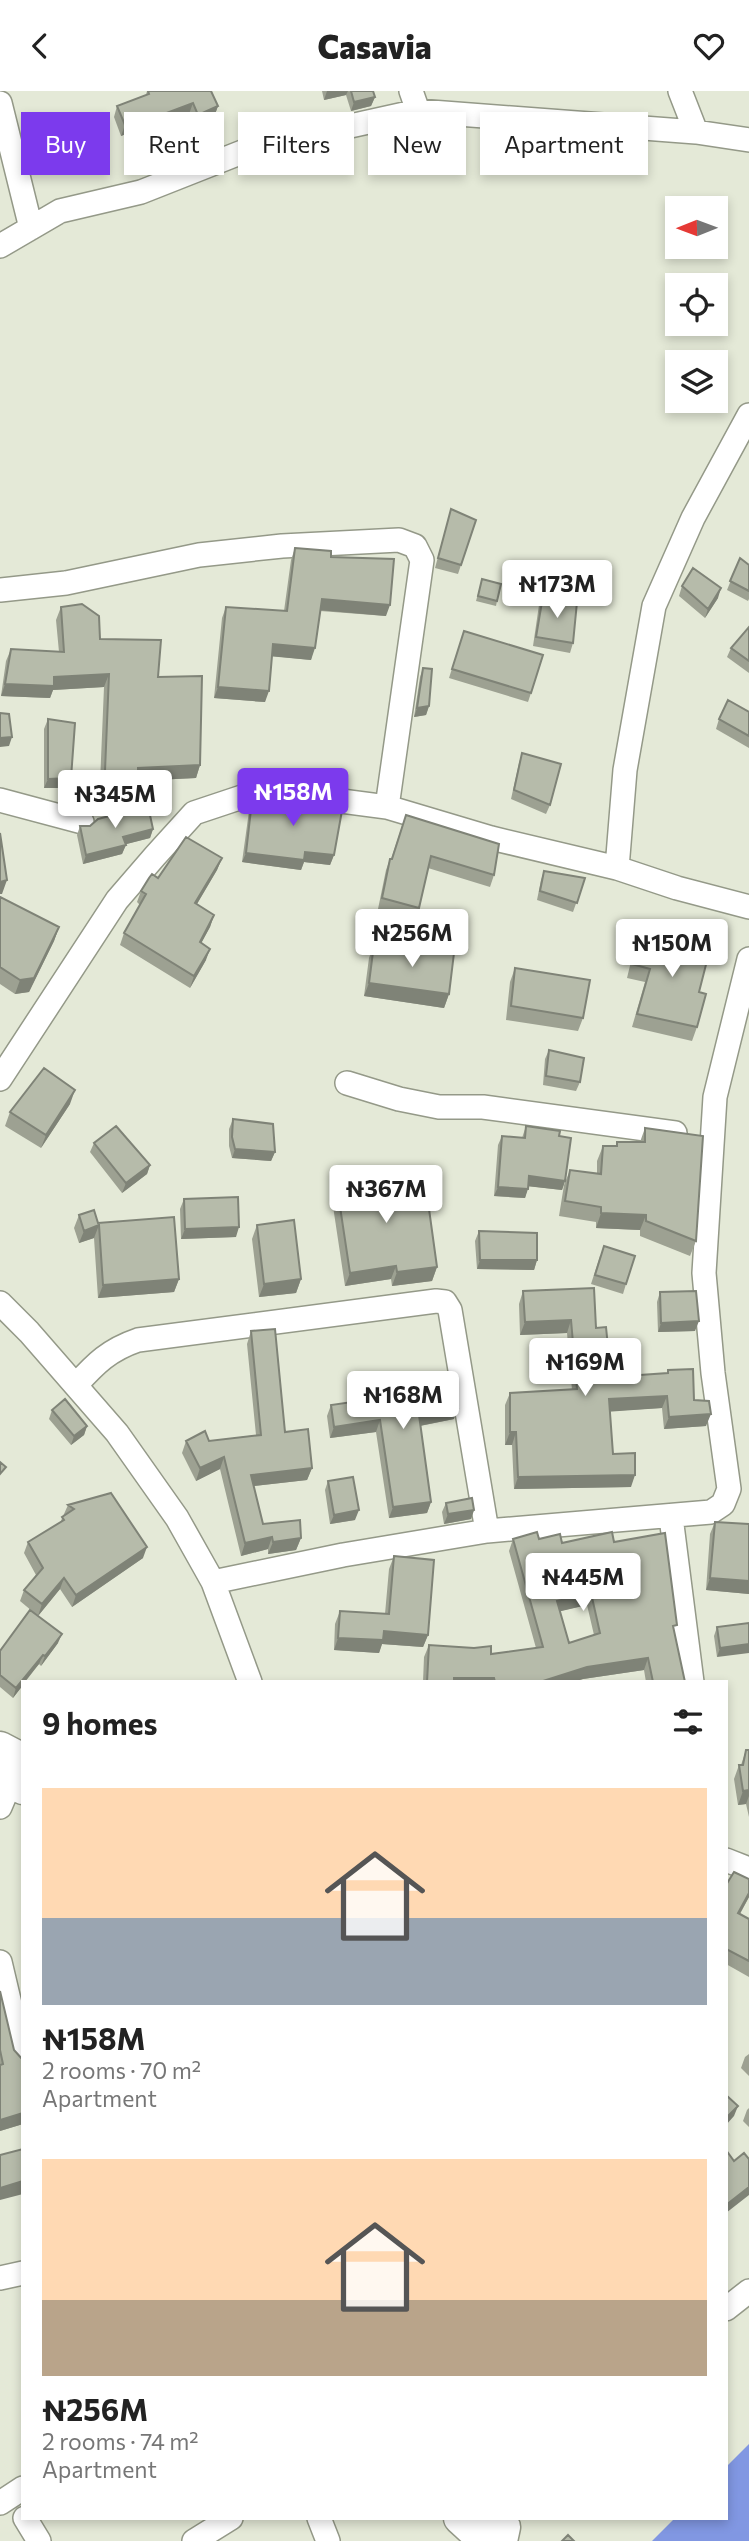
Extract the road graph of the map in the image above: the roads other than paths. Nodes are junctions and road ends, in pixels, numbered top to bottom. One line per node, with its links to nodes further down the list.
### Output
1 (680, 91): 4 (street)
2 (414, 101): 4 (street); 6 (street)
3 (0, 103): 6 (street)
4 (696, 132): 5 (street)
5 (749, 139)
6 (31, 228): 7 (street)
7 (0, 246)
8 (745, 429): 13 (street)
9 (0, 590): 11 (street)
10 (0, 800): 12 (street)
11 (387, 807): 13 (street); 16 (street)
12 (82, 822)
13 (617, 867): 14 (street)
14 (749, 907)
15 (749, 959): 18 (street)
16 (0, 1079)
17 (347, 1083): 18 (street)
18 (713, 1139): 21 (street)
19 (0, 1303): 20 (street)
20 (76, 1385): 22 (street); 23 (street)
21 (671, 1517): 22 (street); 25 (street)
22 (487, 1531): 23 (street)
23 (213, 1582): 24 (street)
24 (249, 1680)
25 (692, 1680)
26 (0, 1748): 27 (main road)
27 (11, 1782)
28 (728, 1861): 29 (street)
29 (749, 1869)
30 (0, 1962): 31 (street)
31 (2, 1987): 32 (street)
32 (21, 2052)
33 (21, 2273): 34 (street)
34 (0, 2278)
35 (749, 2291): 36 (street)
36 (728, 2307)
37 (26, 2520): 42 (street)
38 (228, 2520): 43 (street)
39 (320, 2520): 44 (street)
40 (462, 2520): 45 (main road)
41 (500, 2520): 46 (main road)
42 (39, 2541)
43 (194, 2541)
44 (328, 2541)
45 (485, 2541)
46 (502, 2541)

